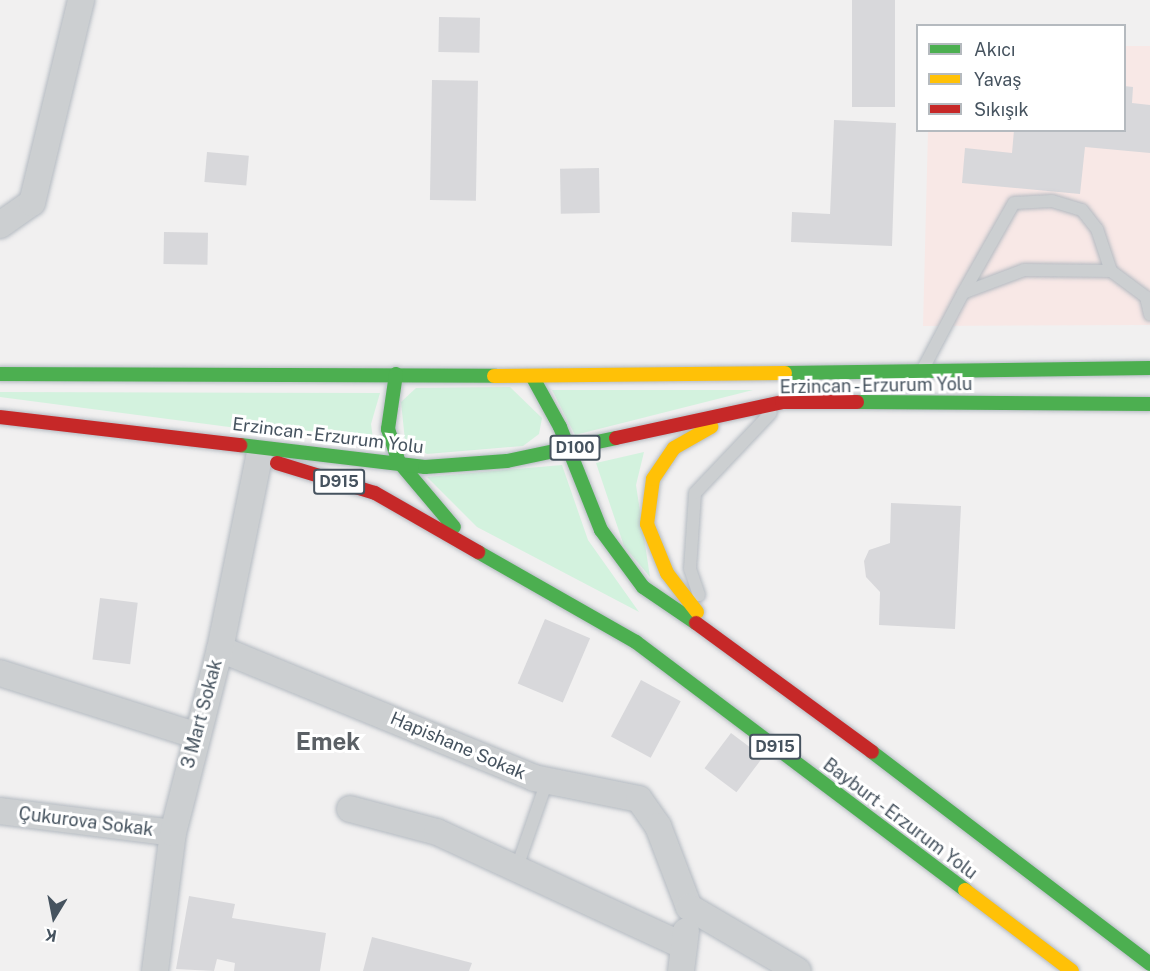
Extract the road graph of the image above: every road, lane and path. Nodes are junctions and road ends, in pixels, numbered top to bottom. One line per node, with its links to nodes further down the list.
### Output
1 (81, 0): 2 (street)
2 (0, 225)
3 (1111, 270): 4 (lane); 4 (lane); 5 (lane)
4 (963, 293): 6 (lane)
5 (1150, 315)
6 (924, 368): 7 (highway, Erzincan - Erzurum Yolu); 10 (highway, Erzincan - Erzurum Yolu)
7 (1150, 368)
8 (0, 374): 9 (highway, Erzincan - Erzurum Yolu)
9 (396, 374): 10 (highway, Erzincan - Erzurum Yolu); 17 (highway, Bayburt - Erzurum Yolu)
10 (532, 376): 15 (highway, Bayburt - Erzurum Yolu)
11 (782, 402): 12 (highway, Erzincan - Erzurum Yolu / D100); 15 (highway, Erzincan - Erzurum Yolu / D100); 19 (lane); 19 (highway, Bayburt - Erzurum Yolu)
12 (1150, 404)
13 (0, 417): 14 (highway, Erzincan - Erzurum Yolu / D100)
14 (207, 440): 16 (highway, Bayburt - Erzurum Yolu / D915); 17 (highway, Erzincan - Erzurum Yolu / D100)
15 (567, 450): 17 (highway, Erzincan - Erzurum Yolu / D100); 19 (highway, Bayburt - Erzurum Yolu)
16 (259, 458): 18 (highway, Bayburt - Erzurum Yolu / D915); 20 (street, 3 Mart Sokak)
17 (400, 463): 18 (highway, Bayburt - Erzurum Yolu)
18 (465, 540): 34 (highway, Bayburt - Erzurum Yolu / D915)
19 (710, 631): 30 (highway, Bayburt - Erzurum Yolu)
20 (220, 649): 22 (street, 3 Mart Sokak); 23 (street, Hapishane Sokak)
21 (0, 673): 22 (street)
22 (194, 735): 26 (street, 3 Mart Sokak)
23 (547, 781): 27 (lane); 28 (street, Hapishane Sokak)
24 (350, 809): 27 (street)
25 (0, 811): 26 (street, Çukurova Sokak)
26 (173, 833): 31 (street, 3 Mart Sokak)
27 (516, 870): 29 (street)
28 (689, 907): 29 (street); 33 (street)
29 (684, 946): 32 (street)
30 (1150, 964)
31 (154, 971)
32 (681, 971)
33 (798, 971)
34 (1072, 971)

